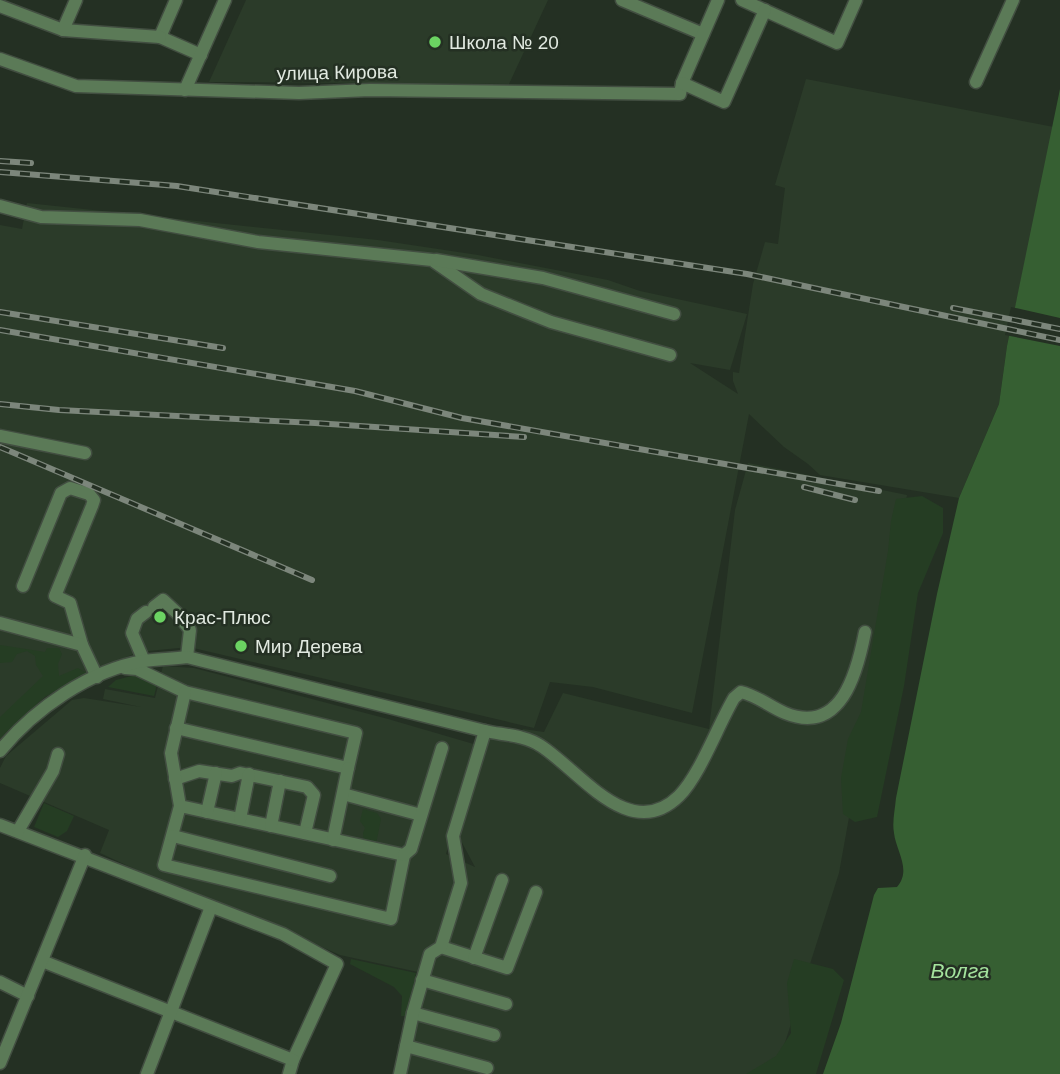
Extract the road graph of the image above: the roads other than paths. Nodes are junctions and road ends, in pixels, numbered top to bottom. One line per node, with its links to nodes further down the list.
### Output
1 (76, 0): 11 (street)
2 (176, 0): 13 (street)
3 (226, 0): 14 (street)
4 (624, 0): 12 (street)
5 (718, 0): 12 (street)
6 (742, 0): 10 (street)
7 (856, 0): 10 (street)
8 (1013, 0): 16 (street)
9 (0, 6): 11 (street)
10 (765, 10): 17 (street)
11 (63, 30): 13 (street)
12 (703, 34): 17 (street)
13 (160, 37): 14 (street)
14 (201, 55): 18 (street)
15 (0, 59): 18 (street, улица Кирова)
16 (976, 82)
17 (681, 89): 18 (street, улица Кирова)
18 (186, 90)
19 (0, 206): 20 (street)
20 (432, 260): 21 (street); 22 (street)
21 (674, 314)
22 (670, 355)
23 (0, 436): 24 (street)
24 (85, 453)
25 (23, 586): 28 (street)
26 (0, 623): 28 (street)
27 (865, 632): 35 (street)
28 (82, 645): 32 (street)
29 (187, 657): 30 (street); 30 (street); 35 (street)
30 (144, 661): 31 (street)
31 (121, 667): 32 (street); 33 (street)
32 (97, 677): 37 (street)
33 (186, 692): 34 (street); 39 (street)
34 (176, 728): 39 (street); 42 (street)
35 (485, 731): 61 (street)
36 (442, 748): 47 (street)
37 (0, 751)
38 (58, 754): 51 (street)
39 (348, 768): 44 (street)
40 (216, 774): 41 (street); 42 (street); 46 (street)
41 (249, 775): 43 (street); 48 (street)
42 (175, 779): 45 (street)
43 (280, 781): 50 (street); 52 (street)
44 (343, 794): 47 (street); 54 (street)
45 (180, 806): 46 (street); 53 (street)
46 (207, 812): 48 (street)
47 (421, 815): 56 (street)
48 (240, 819): 50 (street)
49 (0, 825): 51 (street)
50 (271, 826): 52 (street)
51 (18, 831): 55 (street)
52 (305, 834): 54 (street)
53 (173, 836): 56 (street); 57 (street)
54 (333, 840): 56 (street)
55 (85, 855): 60 (street); 63 (street)
56 (404, 855)
57 (330, 876)
58 (502, 880): 62 (street)
59 (536, 892): 62 (street)
60 (211, 907): 68 (street); 72 (street)
61 (441, 947): 62 (street); 64 (street)
62 (474, 958)
63 (42, 961): 66 (street); 68 (street)
64 (422, 980): 67 (street); 69 (street)
65 (0, 982): 66 (street)
66 (28, 996): 73 (street)
67 (506, 1004)
68 (172, 1013): 72 (street); 75 (street)
69 (413, 1013): 70 (street); 71 (street)
70 (494, 1035)
71 (406, 1046): 74 (street); 77 (street)
72 (293, 1060): 76 (street)
73 (0, 1063)
74 (487, 1069)
75 (147, 1074)
76 (289, 1074)
77 (400, 1074)

